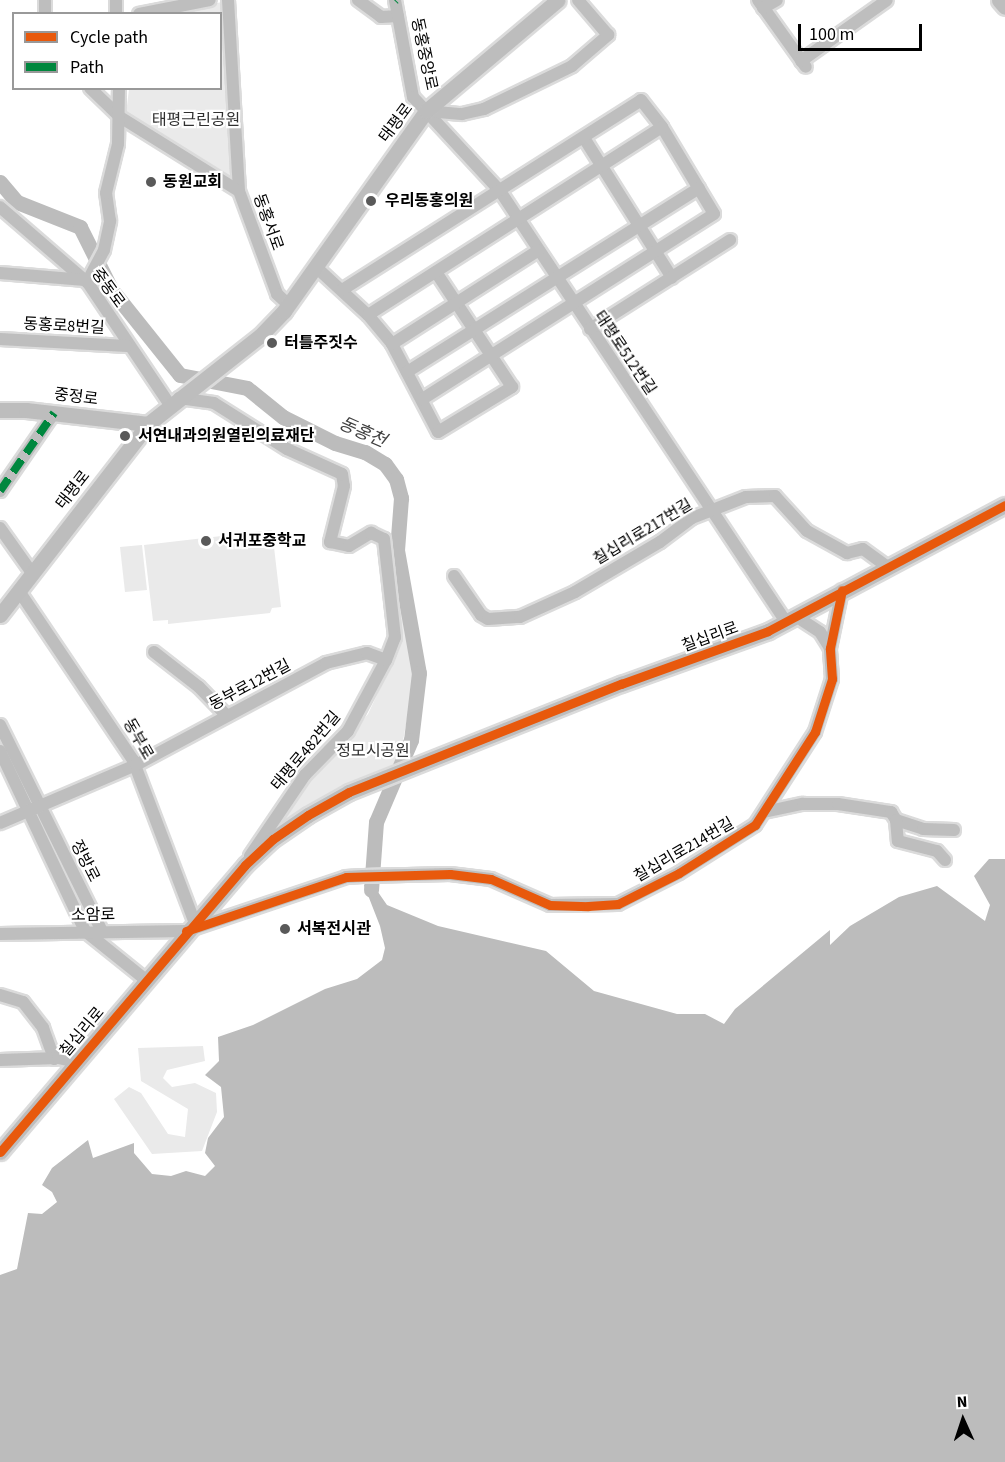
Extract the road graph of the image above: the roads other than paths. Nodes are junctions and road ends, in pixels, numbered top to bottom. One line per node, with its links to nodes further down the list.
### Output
1 (210, 0): 12 (street)
2 (228, 0): 22 (street, 동홍서로)
3 (358, 0): 13 (street)
4 (396, 0): 13 (street, 동홍중앙로)
5 (558, 0): 16 (main road, 태평로)
6 (578, 0): 16 (street)
7 (777, 0): 10 (street)
8 (887, 0): 10 (street)
9 (999, 0): 11 (main road)
10 (761, 4)
11 (1005, 7)
12 (150, 12)
13 (398, 16): 16 (street, 동홍중앙로)
14 (92, 90): 17 (street)
15 (119, 90): 17 (street)
16 (426, 111): 23 (street, 태평로512번길); 30 (main road, 태평로)
17 (120, 117): 22 (street); 35 (street)
18 (662, 127): 19 (street); 20 (street); 21 (street)
19 (584, 138): 20 (street); 23 (street)
20 (601, 166): 25 (street); 26 (street)
21 (699, 188): 26 (street); 29 (street)
22 (239, 191): 39 (street, 동홍서로)
23 (500, 191): 25 (street, 태평로512번길); 36 (street)
24 (0, 207): 35 (street, 중동로)
25 (519, 219): 28 (street, 태평로512번길); 31 (street)
26 (639, 227): 29 (street); 34 (street)
27 (730, 240): 33 (street)
28 (539, 250): 34 (street, 태평로512번길); 38 (street)
29 (654, 250): 33 (street); 37 (street)
30 (317, 268): 36 (street); 39 (main road, 태평로)
31 (436, 272): 38 (street); 40 (street)
32 (0, 273): 35 (street)
33 (672, 278): 41 (street)
34 (556, 279): 37 (street, 태평로512번길); 42 (street)
35 (86, 281): 45 (street, 중동로)
36 (342, 290): 40 (street)
37 (572, 302): 41 (street, 태평로512번길); 46 (street)
38 (456, 303): 42 (street); 44 (street)
39 (289, 305): 49 (main road, 태평로)
40 (368, 315): 44 (street)
41 (590, 329): 55 (street, 태평로512번길)
42 (474, 330): 46 (street); 47 (street)
43 (0, 339): 45 (street, 동홍로8번길)
44 (392, 344): 47 (street)
45 (127, 345): 49 (street, 중동로)
46 (490, 354): 48 (street); 48 (street)
47 (407, 372): 48 (street)
48 (422, 399)
49 (178, 400): 52 (main road, 태평로); 66 (street, 태평로482번길)
50 (0, 410): 51 (main road, 중정로)
51 (54, 413): 52 (main road, 중정로); 53 (street)
52 (148, 424): 58 (main road, 태평로)
53 (0, 491)
54 (1004, 509): 57 (main road, 칠십리로)
55 (712, 511): 57 (street, 칠십리로217번길); 59 (street, 칠십리로217번길); 63 (street, 태평로512번길)
56 (0, 528): 58 (street)
57 (886, 566): 60 (main road, 칠십리로)
58 (32, 573): 61 (main road, 태평로)
59 (454, 576)
60 (842, 590): 63 (main road, 칠십리로); 64 (street, 칠십리로214번길)
61 (20, 591): 62 (main road, 태평로); 70 (street, 동부로)
62 (0, 615)
63 (791, 620): 64 (street); 77 (main road, 칠십리로)
64 (830, 648): 72 (street, 칠십리로214번길)
65 (154, 652): 67 (street)
66 (386, 660): 67 (street, 동부로12번길); 77 (street, 태평로482번길)
67 (227, 716): 70 (street, 동부로12번길)
68 (0, 725): 71 (street, 정방로)
69 (0, 751): 71 (street, 정방로)
70 (136, 765): 71 (street); 78 (street, 동부로)
71 (34, 808): 74 (street); 79 (street, 정방로); 80 (street, 정방로)
72 (764, 812): 73 (street); 78 (street, 칠십리로214번길)
73 (896, 820): 75 (street); 76 (street)
74 (0, 823)
75 (954, 830)
76 (945, 860)
77 (245, 865): 78 (main road, 칠십리로)
78 (190, 926): 80 (street, 소암로); 82 (main road, 칠십리로)
79 (85, 931): 80 (street, 소암로); 81 (street, 소암로); 82 (street)
80 (102, 931)
81 (0, 934)
82 (146, 980): 86 (main road, 칠십리로)
83 (0, 995): 84 (street)
84 (54, 1059): 85 (street); 86 (street)
85 (0, 1060)
86 (76, 1062): 87 (main road, 칠십리로)
87 (3, 1145)

